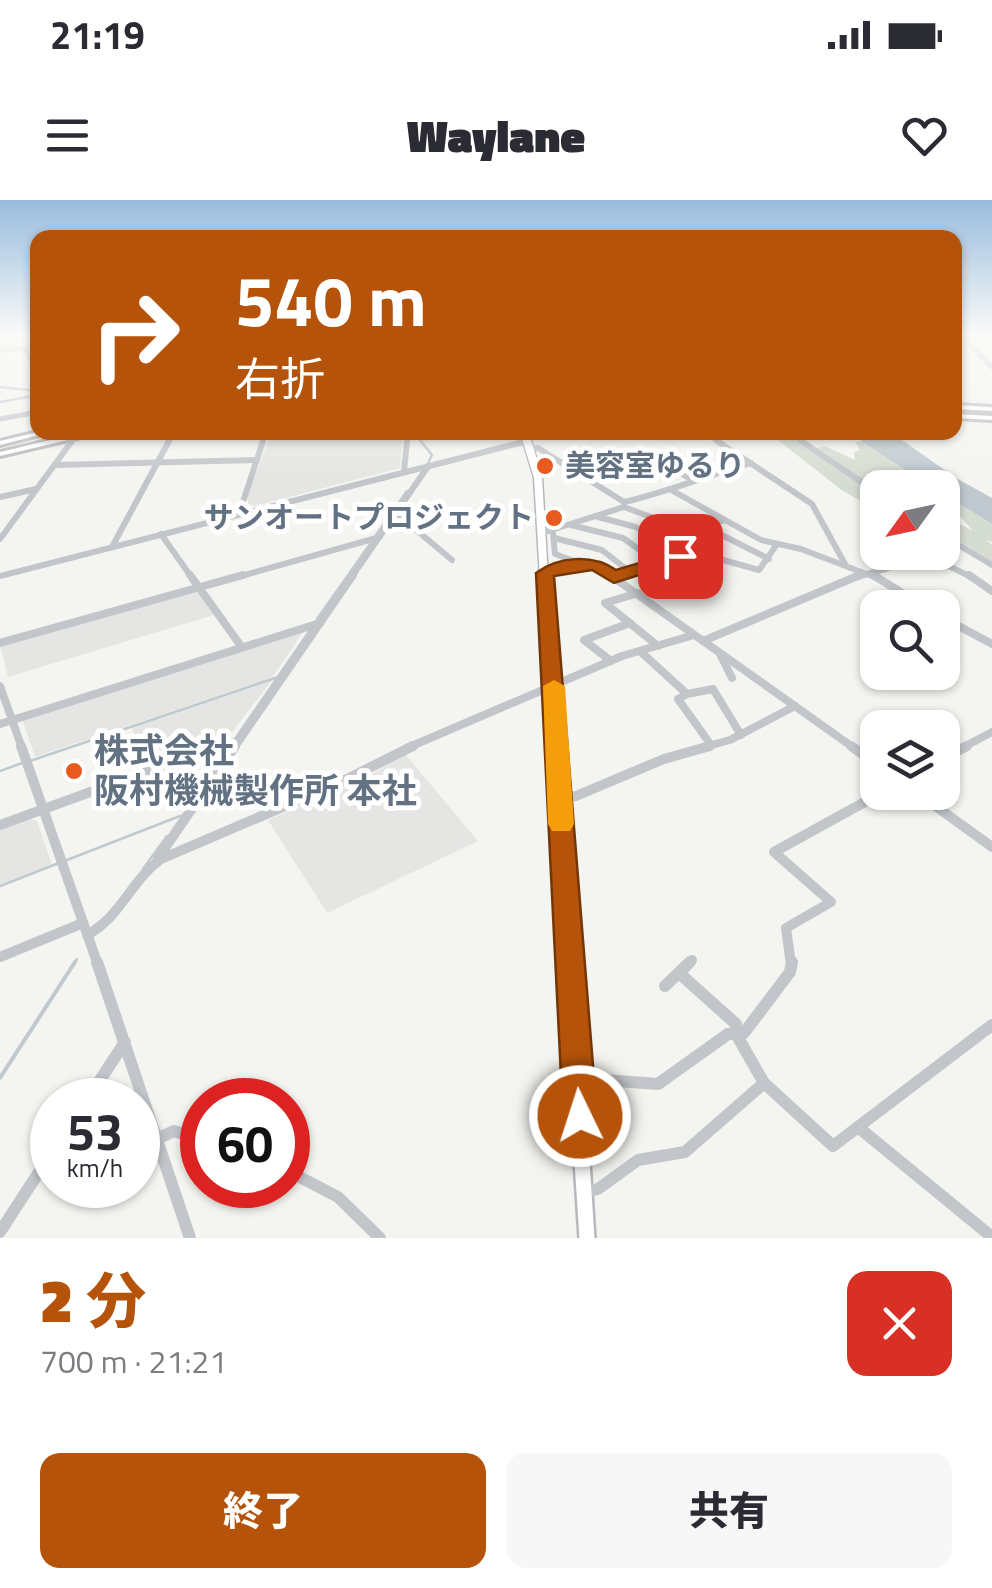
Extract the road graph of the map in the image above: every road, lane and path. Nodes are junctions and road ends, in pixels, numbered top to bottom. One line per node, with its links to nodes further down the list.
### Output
1 (30, 413): 4 (street)
2 (962, 414): 3 (highway)
3 (992, 416)
4 (0, 419)
5 (30, 435): 18 (highway)
6 (30, 437): 18 (highway)
7 (30, 439): 18 (highway)
8 (39, 440): 18 (highway)
9 (74, 440): 22 (street)
10 (170, 440): 20 (street)
11 (263, 440): 19 (street)
12 (407, 440): 26 (street)
13 (514, 440): 23 (street)
14 (525, 440): 41 (main road)
15 (528, 440): 33 (street)
16 (716, 440): 21 (street)
17 (800, 440): 29 (street)
18 (0, 446)
19 (257, 460): 20 (street); 35 (street)
20 (158, 462): 22 (street); 48 (street)
21 (750, 463): 27 (street); 54 (street)
22 (55, 465): 30 (street)
23 (429, 465): 26 (street); 34 (street)
24 (676, 470): 28 (street)
25 (700, 470): 27 (street)
26 (404, 471): 35 (street)
27 (708, 475): 28 (street)
28 (692, 480): 31 (street)
29 (860, 481)
30 (37, 488): 32 (street); 44 (street)
31 (673, 491): 33 (street); 37 (street)
32 (0, 497)
33 (624, 504): 36 (street); 43 (street)
34 (396, 513): 42 (street); 51 (street)
35 (238, 514): 40 (street)
36 (598, 518): 38 (street); 45 (street)
37 (725, 520): 39 (street); 46 (street)
38 (571, 525): 41 (street); 52 (street)
39 (706, 528): 43 (street); 50 (street)
40 (162, 534): 48 (street); 61 (street)
41 (550, 534): 53 (street); 56 (street); 58 (main road)
42 (380, 537): 61 (street); 65 (street)
43 (672, 538): 45 (street)
44 (0, 539)
45 (659, 542): 49 (street)
46 (778, 544): 50 (street); 54 (street)
47 (960, 545): 55 (street)
48 (112, 547): 59 (street)
49 (680, 556): 50 (street); 52 (street)
50 (770, 559)
51 (452, 560)
52 (658, 563): 56 (street)
53 (583, 564): 58 (street); 60 (street)
54 (845, 564): 57 (street)
55 (992, 565)
56 (630, 572): 60 (street)
57 (868, 572): 62 (street); 63 (street); 68 (street)
58 (545, 573): 78 (main road)
59 (0, 576)
60 (614, 577): 64 (street)
61 (198, 586): 69 (street); 71 (street)
62 (897, 590)
63 (992, 591)
64 (638, 593): 66 (street); 68 (street)
65 (320, 623): 71 (street); 84 (street)
66 (630, 623): 72 (street); 75 (street)
67 (960, 627): 70 (street)
68 (698, 638): 72 (street); 74 (street)
69 (0, 642)
70 (992, 644)
71 (242, 646): 81 (street)
72 (658, 646): 73 (street)
73 (641, 652): 75 (street); 79 (street)
74 (718, 652): 76 (street); 80 (street)
75 (611, 662): 78 (street)
76 (732, 678)
77 (0, 686): 81 (street)
78 (554, 686): 88 (main road); 94 (street)
79 (687, 694): 83 (street); 85 (street)
80 (796, 706): 83 (street); 87 (street)
81 (6, 722): 90 (street)
82 (992, 732): 86 (street)
83 (741, 734): 85 (street)
84 (238, 743): 90 (street); 94 (street)
85 (711, 745): 88 (street)
86 (960, 749)
87 (860, 752)
88 (559, 798): 105 (main road)
89 (860, 804): 101 (street)
90 (43, 809): 92 (street); 95 (street)
91 (941, 810): 93 (street)
92 (0, 825)
93 (992, 847)
94 (156, 861): 95 (street)
95 (85, 929): 96 (street); 102 (street)
96 (0, 957)
97 (692, 960): 98 (street)
98 (679, 972): 99 (street); 101 (street)
99 (664, 986)
100 (992, 1025): 107 (street)
101 (736, 1034): 105 (street); 106 (street)
102 (125, 1042): 103 (street); 104 (street)
103 (101, 1078)
104 (137, 1078)
105 (577, 1078): 111 (main road)
106 (764, 1083): 107 (street); 111 (street)
107 (858, 1127): 113 (street)
108 (160, 1144): 114 (street)
109 (310, 1183): 115 (street)
110 (30, 1186): 112 (street)
111 (585, 1192): 116 (main road)
112 (0, 1232)
113 (992, 1237)
114 (190, 1238)
115 (380, 1238)
116 (587, 1238)

